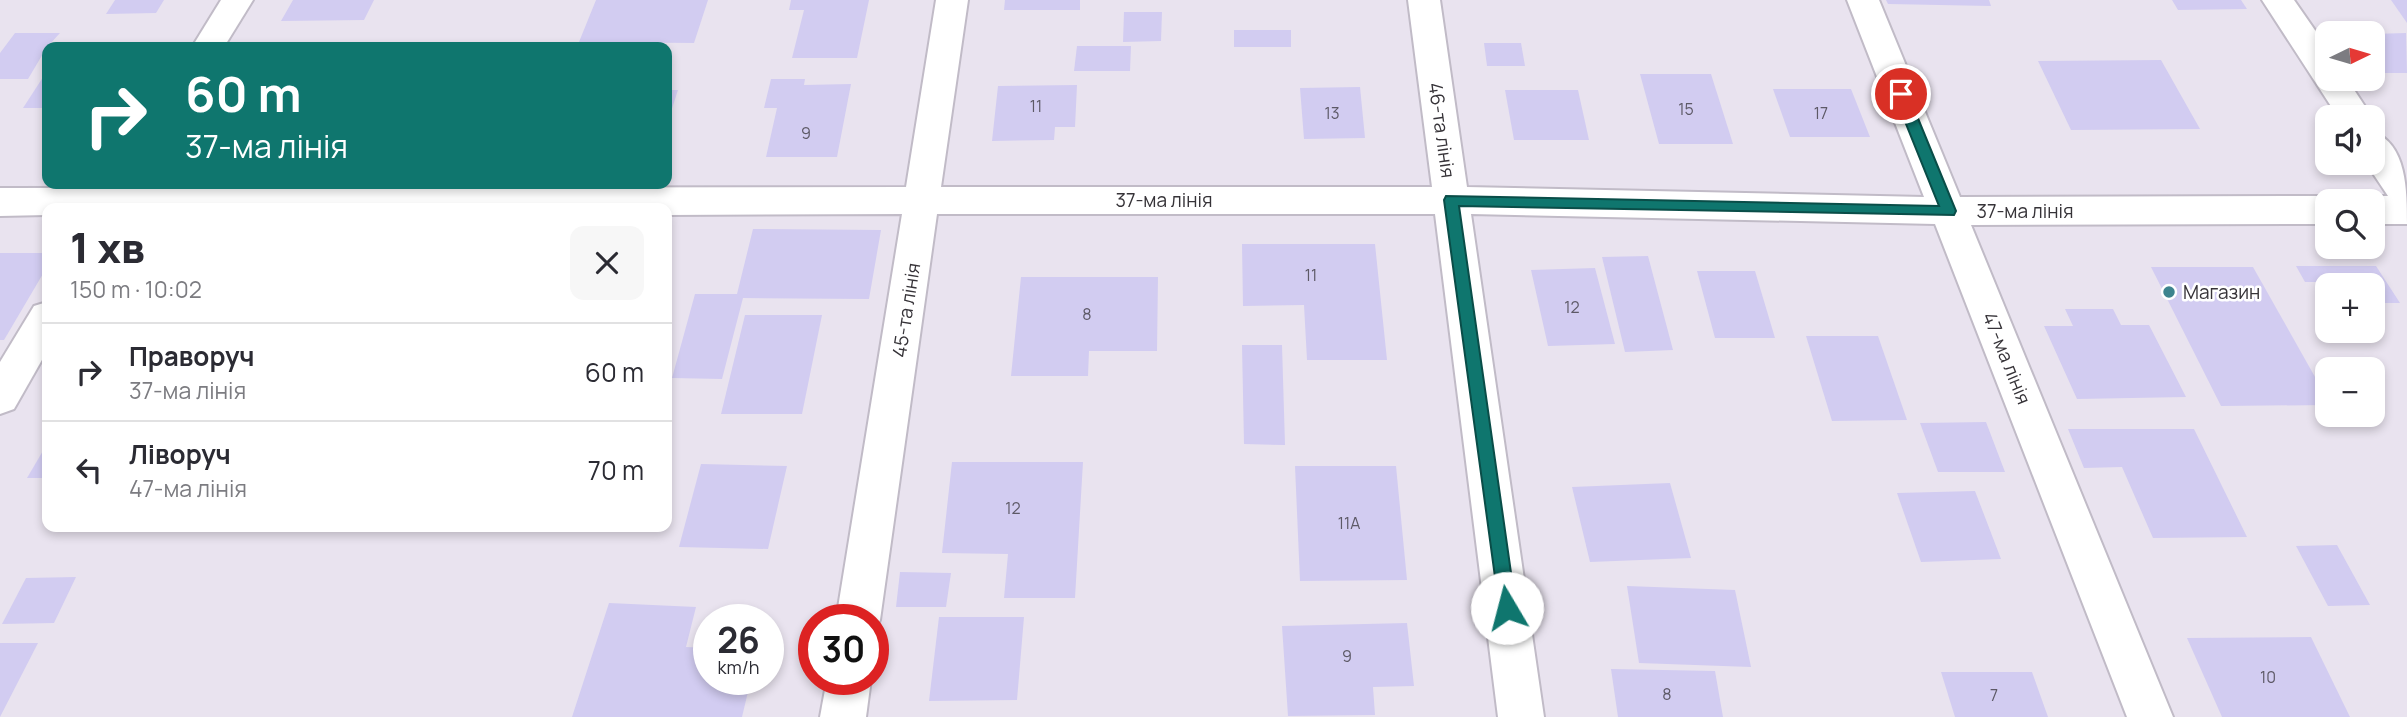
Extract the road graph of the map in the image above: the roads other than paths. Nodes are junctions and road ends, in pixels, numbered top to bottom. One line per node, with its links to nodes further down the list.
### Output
1 (237, 0): 6 (street)
2 (952, 0): 12 (street, 45-та лінія)
3 (1424, 0): 11 (street, 46-та лінія)
4 (1863, 0): 16 (street, 47-ма лінія)
5 (2278, 0): 7 (street)
6 (211, 42)
7 (2315, 56)
8 (2385, 163): 9 (street)
9 (2407, 197)
10 (118, 198): 12 (street, 37-ма лінія); 13 (street, 37-ма лінія)
11 (1451, 200): 12 (street, 37-ма лінія); 16 (street, 37-ма лінія); 23 (street, 46-та лінія)
12 (922, 201): 20 (street, 45-та лінія)
13 (0, 202)
14 (2385, 210): 15 (street)
15 (2407, 210)
16 (1949, 211): 17 (street, 37-ма лінія); 24 (street, 47-ма лінія)
17 (2315, 211)
18 (42, 326): 19 (street)
19 (0, 397)
20 (860, 604)
21 (846, 695): 22 (street)
22 (843, 717)
23 (1521, 717)
24 (2150, 717)

